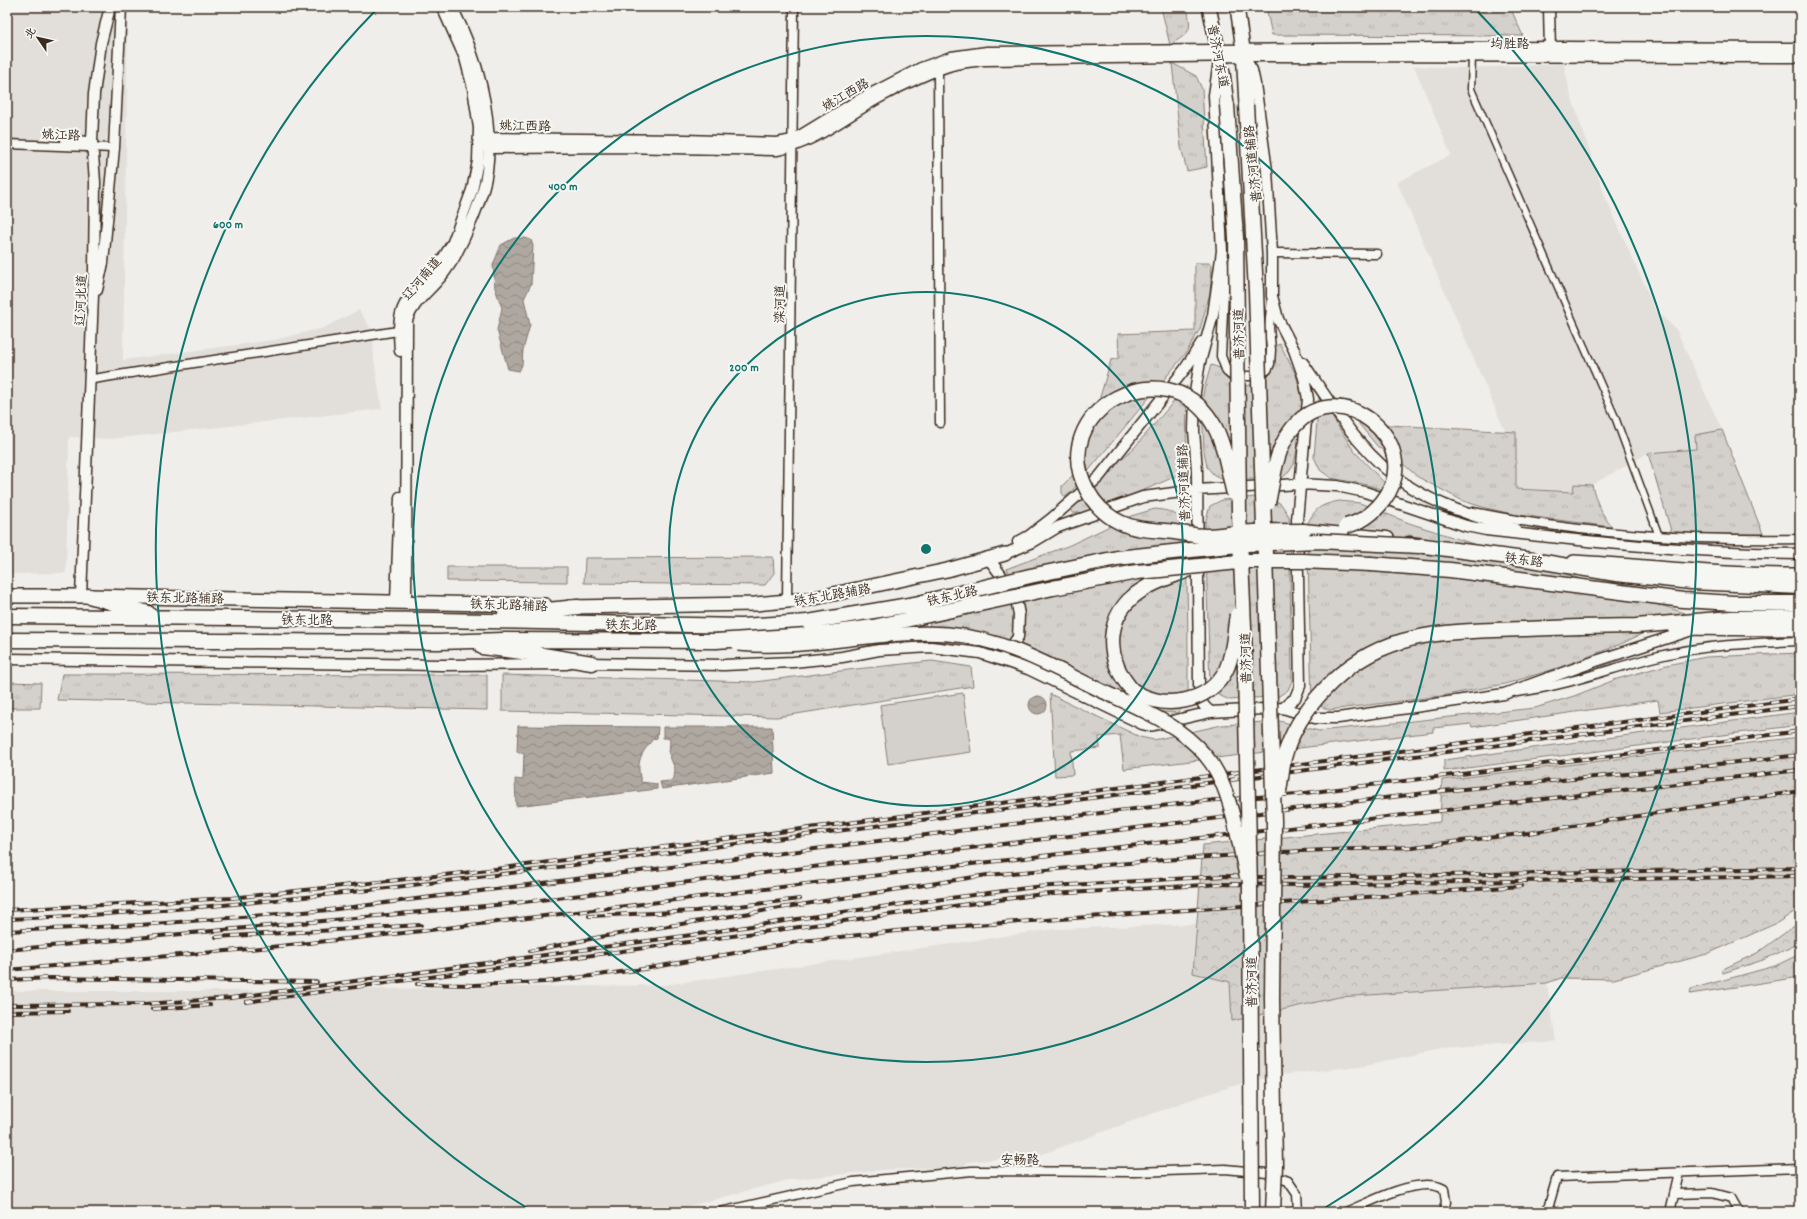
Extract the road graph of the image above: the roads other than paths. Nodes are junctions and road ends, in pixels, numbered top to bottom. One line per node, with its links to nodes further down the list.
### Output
1 (110, 7): 23 (street, 辽河北道)
2 (121, 7): 24 (street, 辽河北道)
3 (442, 7): 20 (street, 辽河南道)
4 (452, 7): 19 (street, 辽河南道)
5 (794, 7): 21 (street, 滦河道)
6 (1209, 7): 11 (main road, 普济河东道)
7 (1237, 7): 12 (main road, 普济河东道)
8 (1549, 7): 10 (street)
9 (1800, 48): 10 (street, 均胜路)
10 (1550, 52): 12 (street, 均胜路); 13 (street, 均胜路); 14 (street, 均胜路)
11 (1219, 53): 12 (street, 均胜路); 15 (street, 姚江西路); 16 (main road, 普济河东道); 21 (street, 姚江西路); 26 (street, 普济河道辅路)
12 (1244, 53): 13 (street, 均胜路); 17 (main road, 普济河东道); 27 (street, 普济河道辅路)
13 (1472, 56): 43 (street)
14 (1800, 57)
15 (938, 71): 21 (street, 姚江西路); 34 (street)
16 (1227, 105): 38 (highway, 普济河道, bridge)
17 (1246, 105): 39 (highway, 普济河道, bridge)
18 (7, 138): 23 (street, 姚江路)
19 (488, 138): 20 (street, 姚江西路); 21 (street, 姚江西路); 25 (street, 辽河南道)
20 (478, 142): 25 (street, 姚江西路); 31 (street, 辽河南道)
21 (793, 143): 25 (street, 姚江西路); 60 (street, 滦河道)
22 (7, 144): 23 (street, 姚江路)
23 (93, 144): 24 (street, 姚江路); 58 (street, 辽河北道)
24 (114, 148): 33 (street, 辽河北道)
25 (489, 148): 31 (street, 辽河南道)
26 (1222, 251): 29 (street, 普济河道辅路); 30 (street, 普济河道辅路)
27 (1272, 253): 28 (street); 29 (street, 普济河道辅路)
28 (1378, 254)
29 (1272, 296): 32 (street, 普济河道辅路)
30 (1210, 328): 36 (street, 普济河道辅路); 50 (street)
31 (403, 330): 33 (street); 59 (street, 辽河南道)
32 (1294, 350): 35 (street, 普济河道辅路); 37 (street, 铁东路)
33 (93, 379): 58 (street, 辽河北道)
34 (940, 423)
35 (1300, 484): 36 (street, 铁东路); 42 (street, 铁东路); 79 (street, 普济河道辅路)
36 (1196, 490): 47 (street); 80 (street, 普济河道辅路)
37 (1450, 507): 42 (street, 铁东路); 43 (street, 铁东路)
38 (1239, 514): 41 (highway, bridge); 55 (highway, 普济河道, bridge)
39 (1264, 520): 40 (highway, bridge); 81 (highway, 普济河道, bridge)
40 (1303, 531): 41 (highway, bridge); 46 (highway, bridge)
41 (1207, 536): 49 (highway, bridge)
42 (1537, 536): 48 (street, 铁东路)
43 (1659, 536): 44 (street, 铁东路)
44 (1800, 540)
45 (1247, 544): 46 (highway, 铁东路, bridge); 49 (highway, 铁东北路, bridge)
46 (1420, 546): 51 (highway, 铁东路)
47 (1005, 554): 50 (main road, 铁东北路辅路)
48 (1800, 554)
49 (1117, 558): 67 (highway, 铁东北路, bridge)
50 (989, 559): 60 (main road, 铁东北路辅路); 75 (street)
51 (1532, 560): 54 (main road); 56 (highway, 铁东路)
52 (1248, 561): 53 (highway, 铁东北路, bridge); 61 (highway, 铁东路, bridge)
53 (1195, 567): 55 (highway, bridge); 72 (highway, 铁东北路, bridge)
54 (1800, 575)
55 (1241, 585): 82 (highway, 普济河道, bridge)
56 (1800, 587)
57 (7, 596): 58 (main road, 铁东北路辅路)
58 (85, 596): 59 (main road, 铁东北路辅路); 65 (highway)
59 (401, 601): 62 (main road, 铁东北路辅路)
60 (788, 601): 62 (main road, 铁东北路辅路)
61 (1800, 603)
62 (578, 607): 67 (highway)
63 (7, 616): 65 (highway, 铁东北路)
64 (1800, 617): 66 (highway)
65 (164, 618): 67 (highway, 铁东北路)
66 (1731, 618): 68 (highway); 69 (street)
67 (436, 620)
68 (1636, 626): 69 (main road); 81 (highway, bridge)
69 (1698, 629): 70 (main road); 78 (street)
70 (1800, 629)
71 (7, 640): 74 (highway, 铁东北路)
72 (716, 641): 74 (highway, 铁东北路); 82 (main road, bridge)
73 (1800, 641): 78 (street)
74 (438, 642): 77 (highway)
75 (989, 656): 77 (street); 80 (street)
76 (7, 659): 77 (street)
77 (592, 663)
78 (1504, 694): 79 (street)
79 (1283, 708): 80 (street)
80 (1211, 712)
81 (1274, 821): 88 (highway, 普济河道, bridge)
82 (1250, 890): 87 (highway, 普济河道, bridge)
83 (1800, 1168): 84 (street)
84 (1680, 1173): 85 (street); 92 (street)
85 (1674, 1194): 93 (street); 94 (street)
86 (720, 1212): 89 (street, 安畅路)
87 (1252, 1212)
88 (1273, 1212)
89 (1298, 1212)
90 (1346, 1212): 91 (street)
91 (1443, 1212)
92 (1547, 1212)
93 (1670, 1212)
94 (1740, 1212)

